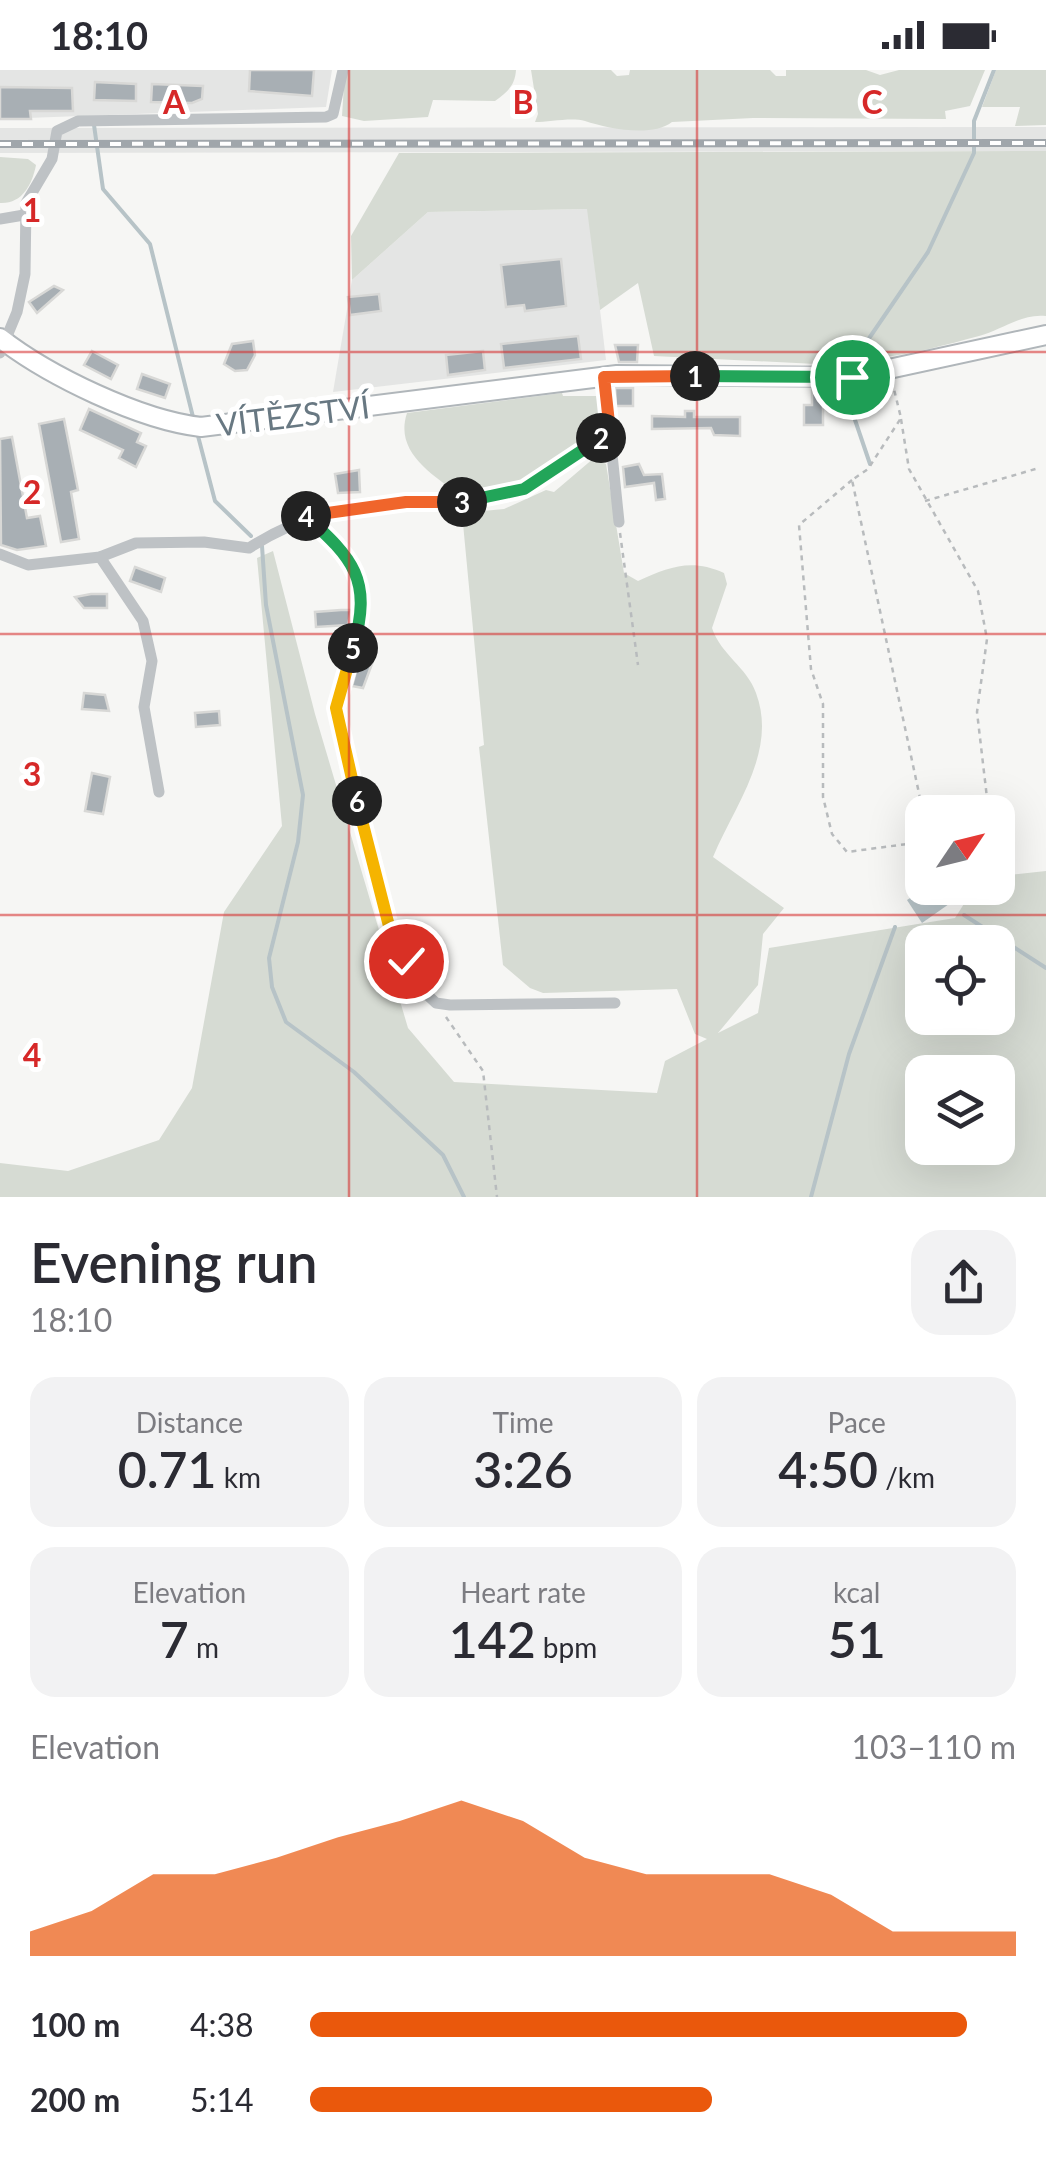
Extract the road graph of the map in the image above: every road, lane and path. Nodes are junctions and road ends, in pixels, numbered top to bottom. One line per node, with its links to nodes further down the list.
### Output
1 (343, 70): 2 (street)
2 (24, 215): 3 (street); 5 (street)
3 (0, 218)
4 (1046, 335): 6 (main road, VÍTĚZSTVÍ)
5 (2, 345): 7 (main road, VÍTĚZSTVÍ)
6 (889, 369): 7 (main road, VÍTĚZSTVÍ); 8 (path)
7 (604, 377): 9 (street)
8 (901, 418): 11 (path); 12 (path)
9 (610, 432): 13 (street); 14 (street)
10 (1039, 468): 12 (path)
11 (852, 480): 19 (path); 21 (path)
12 (924, 502): 20 (path)
13 (304, 516): 16 (street); 22 (street)
14 (619, 522): 17 (path)
15 (0, 554): 16 (street)
16 (100, 557): 18 (street)
17 (638, 665)
18 (158, 792)
19 (919, 795)
20 (986, 795)
21 (905, 844)
22 (436, 1003): 23 (street); 24 (path)
23 (615, 1003)
24 (497, 1197)

